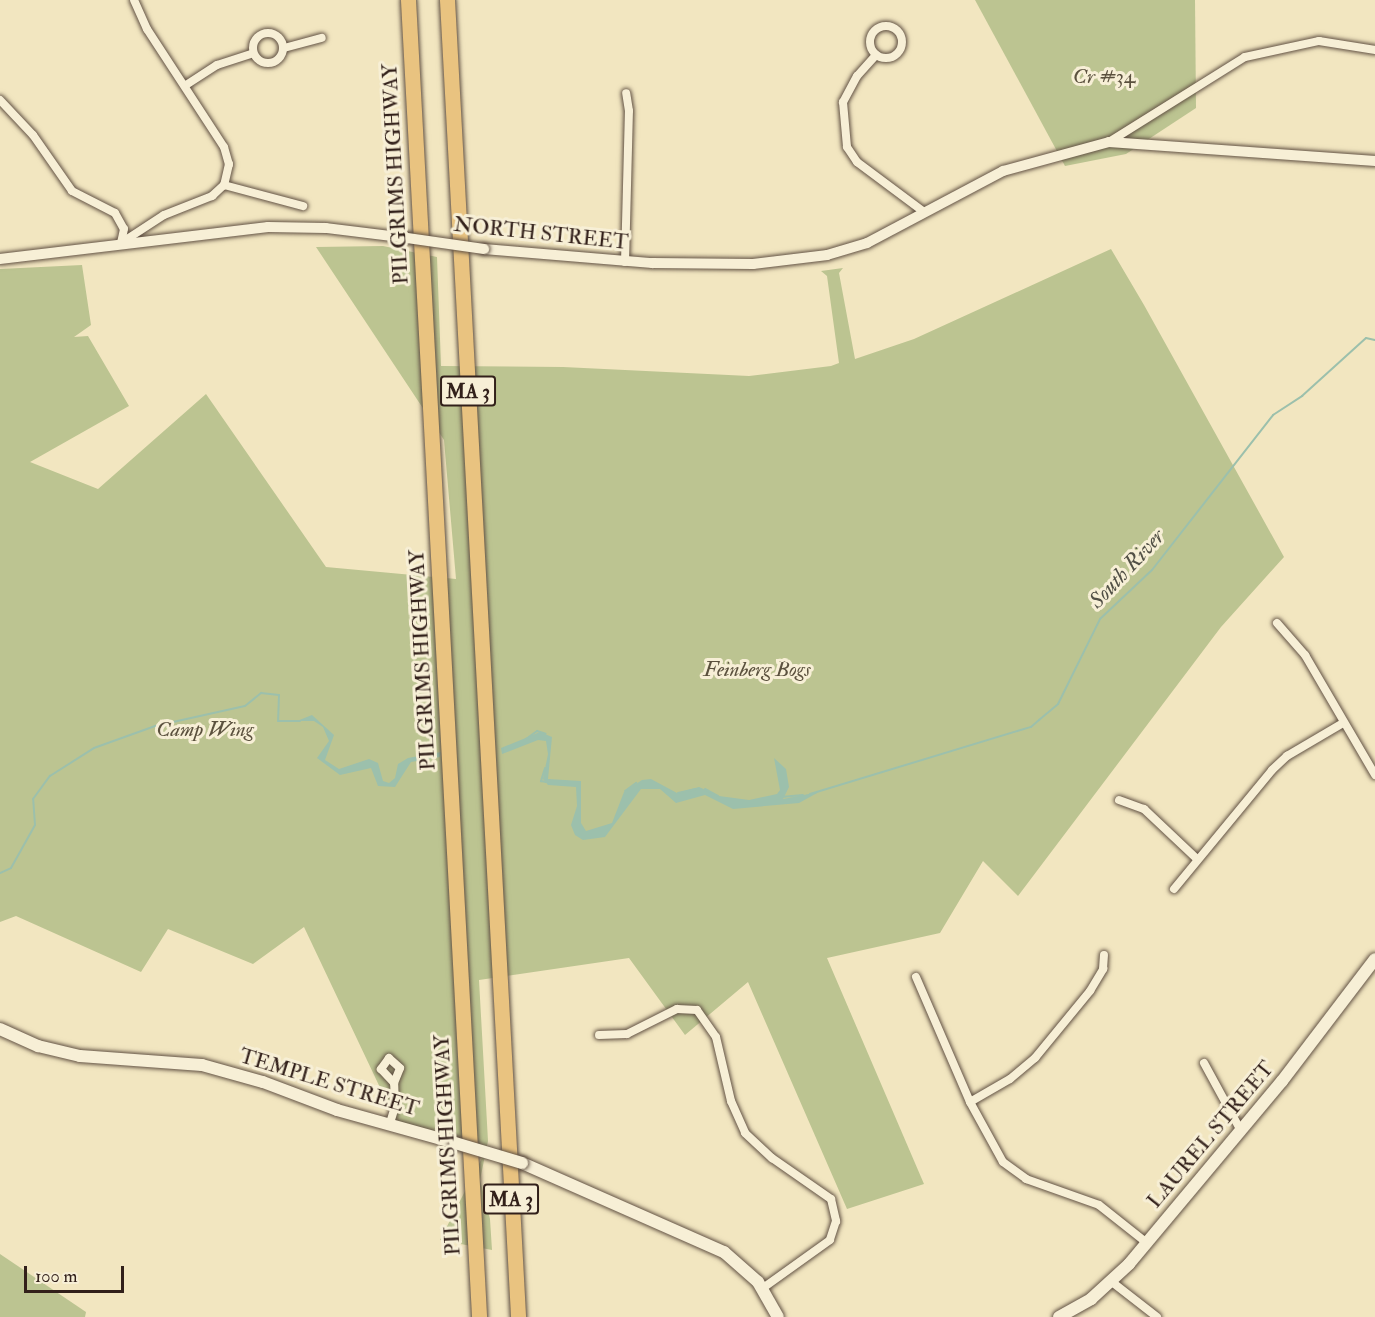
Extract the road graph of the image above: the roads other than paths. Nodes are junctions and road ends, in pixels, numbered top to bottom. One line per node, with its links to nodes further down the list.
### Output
1 (134, 0): 9 (street)
2 (408, 0): 39 (highway, PILGRIMS HIGHWAY / MA 3)
3 (447, 0): 40 (highway, MA 3)
4 (322, 38): 5 (street)
5 (284, 48): 7 (street); 7 (street)
6 (1375, 50): 12 (street)
7 (253, 53): 9 (street)
8 (876, 55): 16 (street)
9 (186, 85): 14 (street)
10 (626, 93): 19 (street)
11 (0, 100): 17 (street)
12 (1109, 142): 13 (street, NORTH STREET); 16 (street, NORTH STREET)
13 (1375, 161)
14 (224, 184): 15 (street); 17 (street)
15 (303, 206)
16 (924, 212): 19 (street, NORTH STREET)
17 (121, 243): 18 (street, NORTH STREET); 19 (street, NORTH STREET, bridge)
18 (0, 259)
19 (625, 262)
20 (1277, 623): 21 (street)
21 (1343, 723): 22 (street); 24 (street)
22 (1375, 776)
23 (1119, 800): 24 (street)
24 (1197, 859): 25 (street)
25 (1174, 889)
26 (1104, 955): 33 (street)
27 (1375, 958): 35 (main road, LAUREL STREET)
28 (916, 977): 33 (street)
29 (0, 1029): 34 (main road, TEMPLE STREET)
30 (599, 1035): 38 (street)
31 (1204, 1064): 35 (street)
32 (394, 1083): 34 (street)
33 (970, 1102): 36 (street)
34 (390, 1123): 38 (main road, TEMPLE STREET, bridge)
35 (1240, 1131): 36 (main road, LAUREL STREET)
36 (1147, 1243): 37 (main road, LAUREL STREET)
37 (1112, 1282): 42 (main road, LAUREL STREET); 43 (street)
38 (763, 1288): 41 (main road, TEMPLE STREET)
39 (479, 1317)
40 (518, 1317)
41 (778, 1317)
42 (1059, 1317)
43 (1157, 1317)

